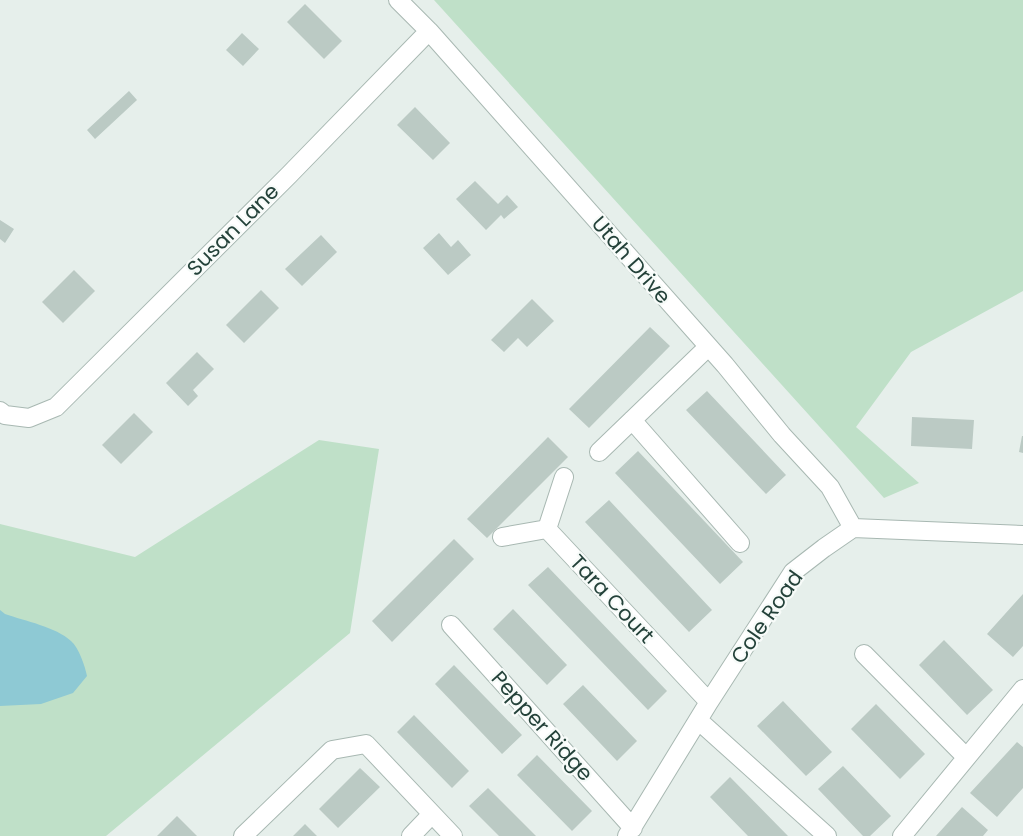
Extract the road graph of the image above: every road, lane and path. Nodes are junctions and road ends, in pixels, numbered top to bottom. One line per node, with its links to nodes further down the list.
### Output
1 (398, 0): 2 (street, Utah Drive)
2 (429, 31): 3 (street, Utah Drive); 4 (street, Susan Lane)
3 (708, 346): 5 (street); 8 (street, Utah Drive)
4 (0, 411)
5 (632, 420): 6 (street); 12 (street)
6 (599, 452)
7 (564, 477): 9 (street)
8 (853, 528): 10 (street); 16 (street, Cole Road)
9 (547, 529): 11 (street); 16 (street, Tara Court)
10 (1023, 535)
11 (502, 537)
12 (740, 543)
13 (451, 625): 20 (street, Pepper Ridge)
14 (864, 654): 18 (street)
15 (1023, 689): 18 (street)
16 (709, 702): 17 (street, Cole Road)
17 (701, 724): 20 (street, Cole Road); 24 (street)
18 (966, 757): 25 (street)
19 (432, 814): 21 (street); 22 (street); 23 (street)
20 (630, 832)
21 (243, 836)
22 (411, 836)
23 (453, 836)
24 (827, 836)
25 (902, 836)

